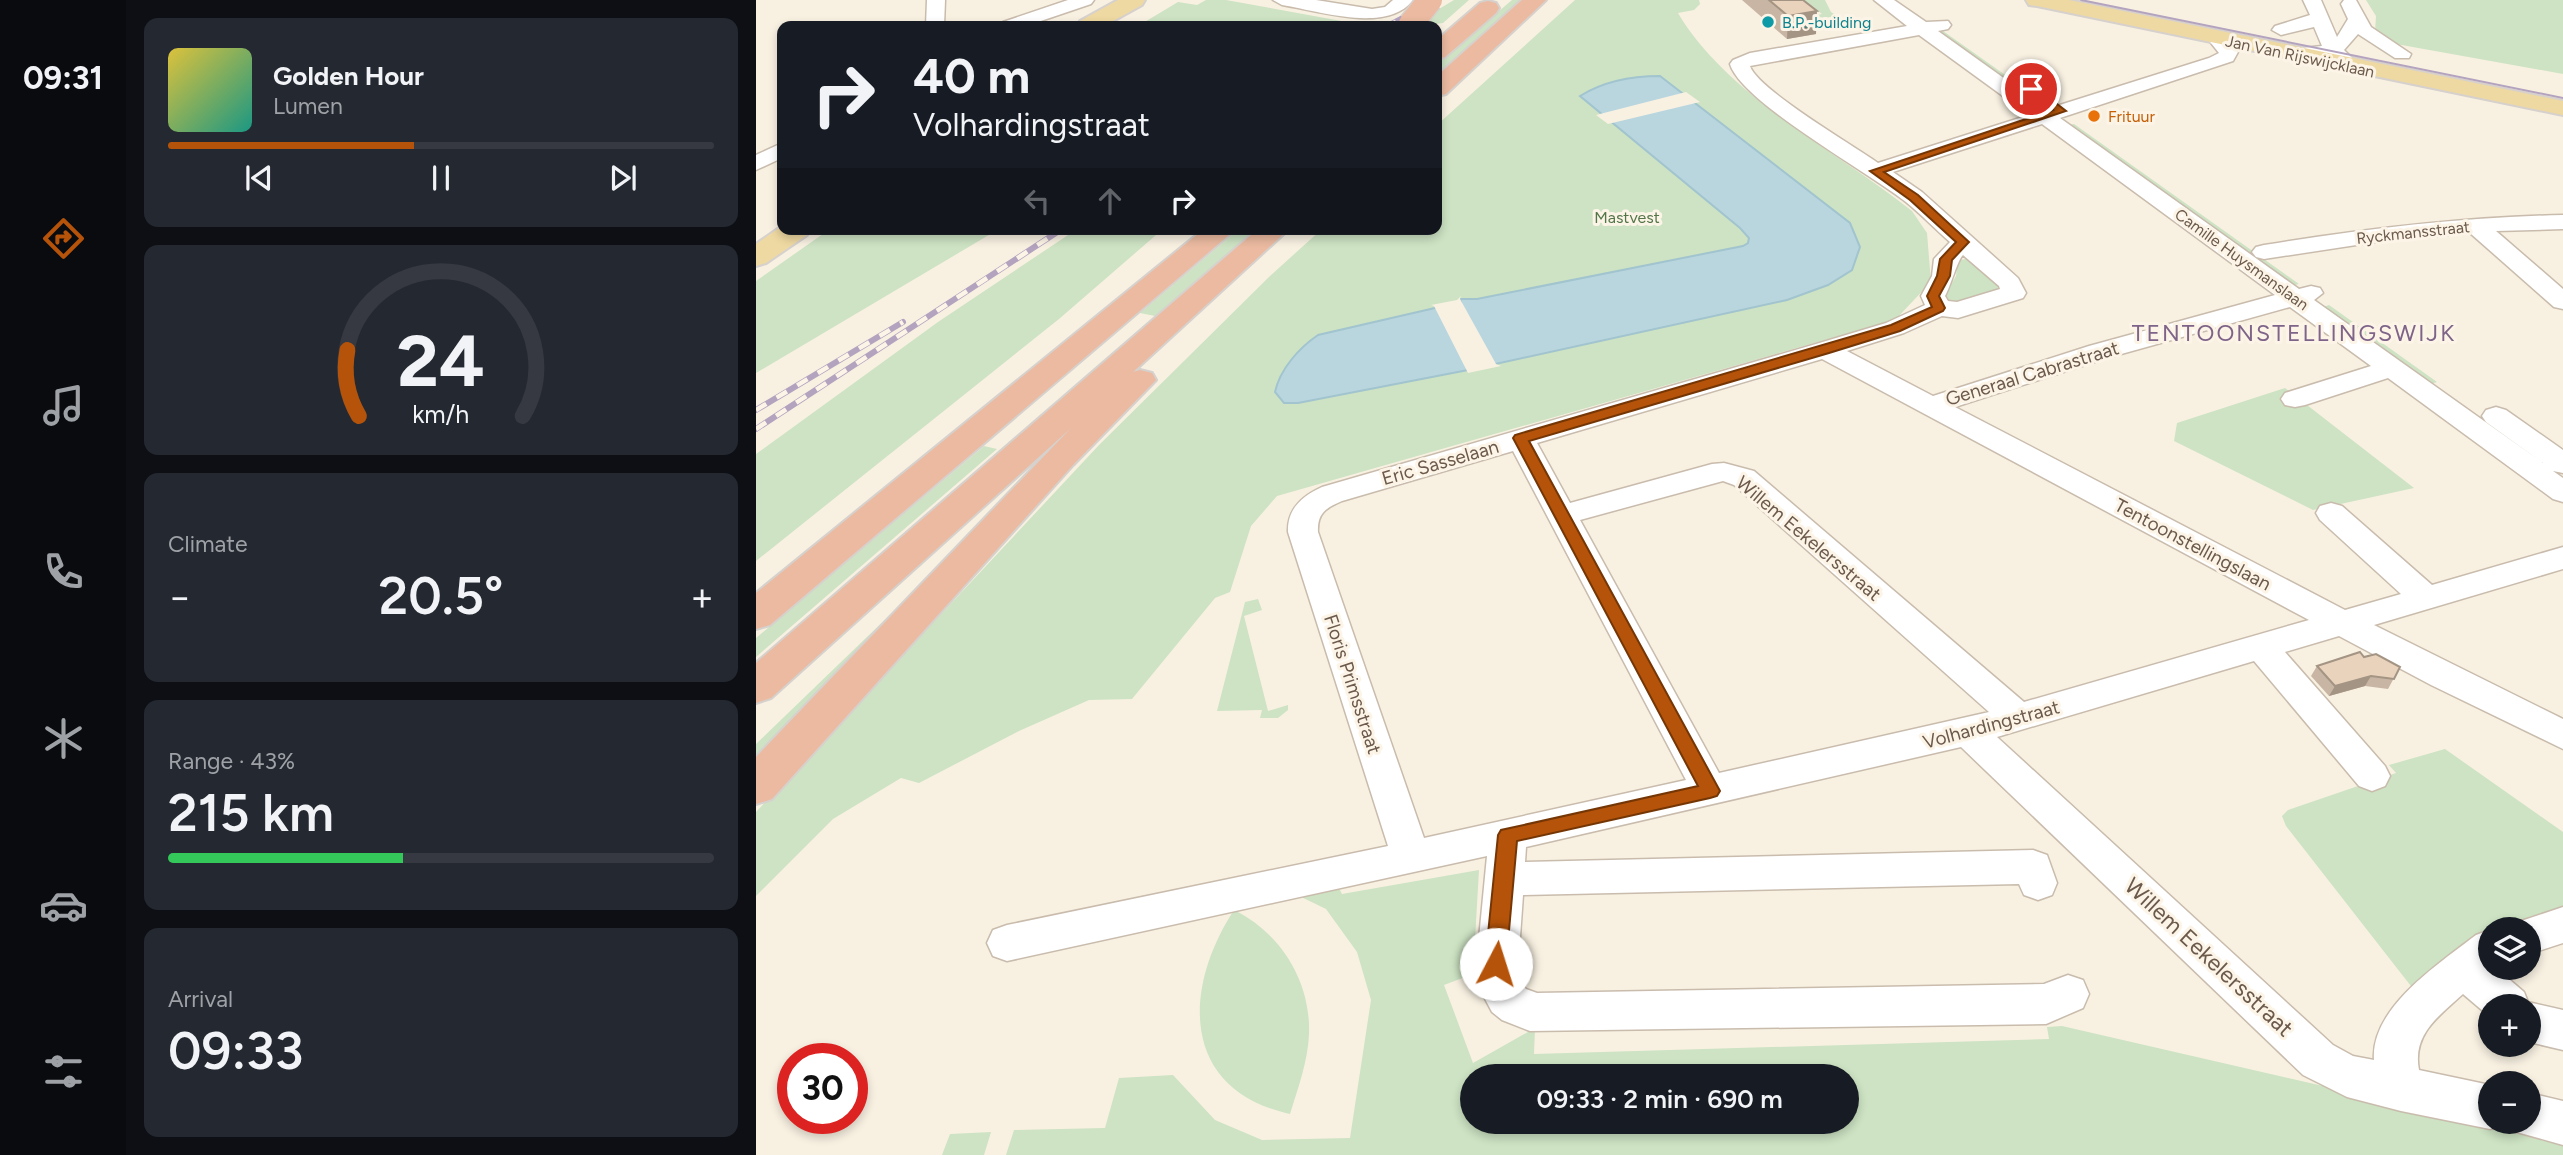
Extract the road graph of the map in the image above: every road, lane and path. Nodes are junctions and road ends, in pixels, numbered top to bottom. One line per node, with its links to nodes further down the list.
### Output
1 (936, 0): 17 (street)
2 (1085, 0): 18 (street)
3 (1133, 0): 19 (main road)
4 (1154, 0): 20 (main road)
5 (1282, 0): 6 (street)
6 (1404, 0)
7 (1430, 0): 21 (highway, bridge)
8 (1497, 0): 26 (highway)
9 (1535, 0): 30 (highway)
10 (1882, 0): 22 (street, Camille Huysmanslaan)
11 (1908, 0): 22 (street, Camille Huysmanslaan)
12 (2037, 0): 24 (main road, Jan Van Rijswijcklaan)
13 (2137, 0): 23 (main road, Jan Van Rijswijcklaan)
14 (2347, 0): 16 (street)
15 (2316, 9): 23 (street); 25 (street)
16 (2356, 20): 25 (street); 28 (street)
17 (934, 21)
18 (1024, 21)
19 (1097, 21)
20 (1119, 21)
21 (1413, 21)
22 (1931, 26): 33 (street, Camille Huysmanslaan); 36 (street, Eric Sasselaan)
23 (2281, 30): 25 (main road, Jan Van Rijswijcklaan)
24 (2216, 38): 27 (main road, Jan Van Rijswijcklaan); 33 (street)
25 (2335, 44): 27 (street); 28 (main road, Jan Van Rijswijcklaan); 29 (street)
26 (1442, 48)
27 (2291, 54): 29 (main road, Jan Van Rijswijcklaan)
28 (2402, 54): 31 (main road, Jan Van Rijswijcklaan)
29 (2350, 66): 32 (main road, Jan Van Rijswijcklaan)
30 (1442, 84)
31 (2563, 85)
32 (2563, 108)
33 (2052, 114): 36 (street); 46 (street, Camille Huysmanslaan); 49 (street, Camille Huysmanslaan)
34 (777, 152): 35 (street)
35 (756, 163)
36 (1875, 171): 45 (street, Eric Sasselaan)
37 (777, 219): 40 (main road)
38 (2563, 222): 39 (street, Ryckmansstraat)
39 (2475, 225): 46 (street, Ryckmansstraat); 50 (street)
40 (756, 233)
41 (788, 235): 47 (main road)
42 (1175, 235): 54 (highway)
43 (1215, 235): 54 (highway)
44 (1268, 235): 48 (highway)
45 (1963, 242): 51 (street); 51 (street, Eric Sasselaan)
46 (2264, 252): 49 (street, Camille Huysmanslaan)
47 (756, 257)
48 (1205, 289): 68 (highway); 73 (highway)
49 (2307, 294): 53 (street, Camille Huysmanslaan); 56 (street, Generaal Cabrastraat); 58 (street, Camille Huysmanslaan)
50 (2563, 302)
51 (1939, 308): 52 (street, Eric Sasselaan)
52 (1825, 350): 56 (street, Tentoonstellingslaan); 57 (street, Eric Sasselaan)
53 (2393, 368): 55 (street); 59 (street, Camille Huysmanslaan)
54 (1025, 391): 65 (highway)
55 (2295, 399)
56 (1930, 405): 66 (street, Tentoonstellingslaan)
57 (1520, 438): 60 (street, Eric Sasselaan); 62 (street)
58 (2563, 464)
59 (2563, 492)
60 (1306, 510): 76 (street, Floris Primsstraat)
61 (2331, 513): 64 (street)
62 (1563, 515): 69 (street, Willem Eekelersstraat); 74 (street)
63 (2563, 558): 64 (street, Volhardingstraat)
64 (2426, 598): 66 (street, Volhardingstraat)
65 (756, 615)
66 (2343, 624): 67 (street, Volhardingstraat); 71 (street, Tentoonstellingslaan)
67 (2262, 648): 69 (street, Volhardingstraat); 72 (street)
68 (756, 687)
69 (2018, 718): 70 (street, Volhardingstraat)
70 (1968, 732): 74 (street, Volhardingstraat); 86 (street, Willem Eekelersstraat)
71 (2563, 735)
72 (2372, 776)
73 (756, 786)
74 (1710, 791): 75 (street, Volhardingstraat)
75 (1508, 835): 76 (street, Volhardingstraat); 77 (street)
76 (1410, 857): 81 (street, Volhardingstraat)
77 (1503, 879): 78 (street); 83 (street)
78 (2038, 883)
79 (2563, 925): 80 (street)
80 (2541, 932)
81 (1007, 943)
82 (2478, 959): 86 (street)
83 (2068, 994)
84 (2541, 1025): 85 (street)
85 (2563, 1030)
86 (2401, 1089): 87 (street, Willem Eekelersstraat)
87 (2478, 1105)
88 (2541, 1118): 89 (street)
89 (2563, 1123)

